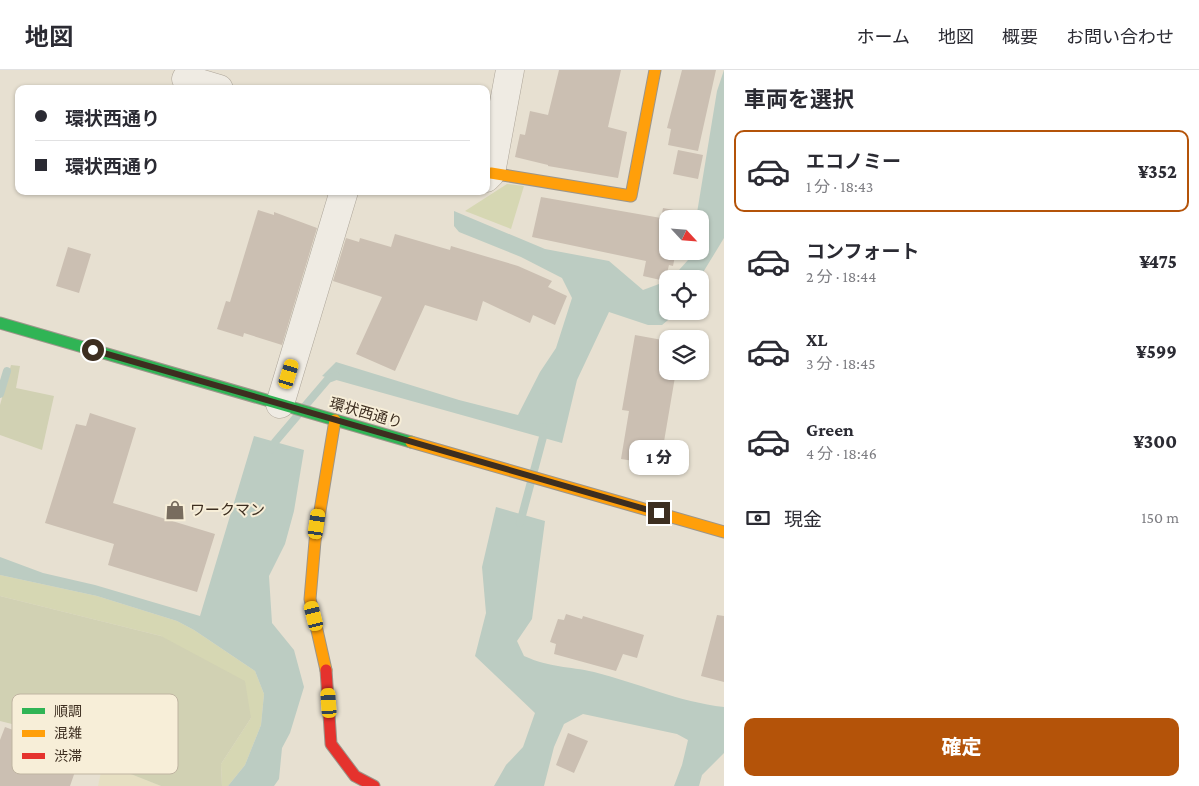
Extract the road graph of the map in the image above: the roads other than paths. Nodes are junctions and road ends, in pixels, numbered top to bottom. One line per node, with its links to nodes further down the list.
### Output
1 (510, 70): 5 (street)
2 (655, 70): 6 (main road)
3 (186, 79): 4 (street)
4 (206, 85)
5 (490, 148)
6 (490, 184)
7 (343, 195): 9 (street)
8 (0, 323): 9 (main road, 環状西通り)
9 (283, 405): 10 (main road, 環状西通り)
10 (335, 420): 11 (main road, 環状西通り); 12 (main road)
11 (724, 532)
12 (374, 786)

